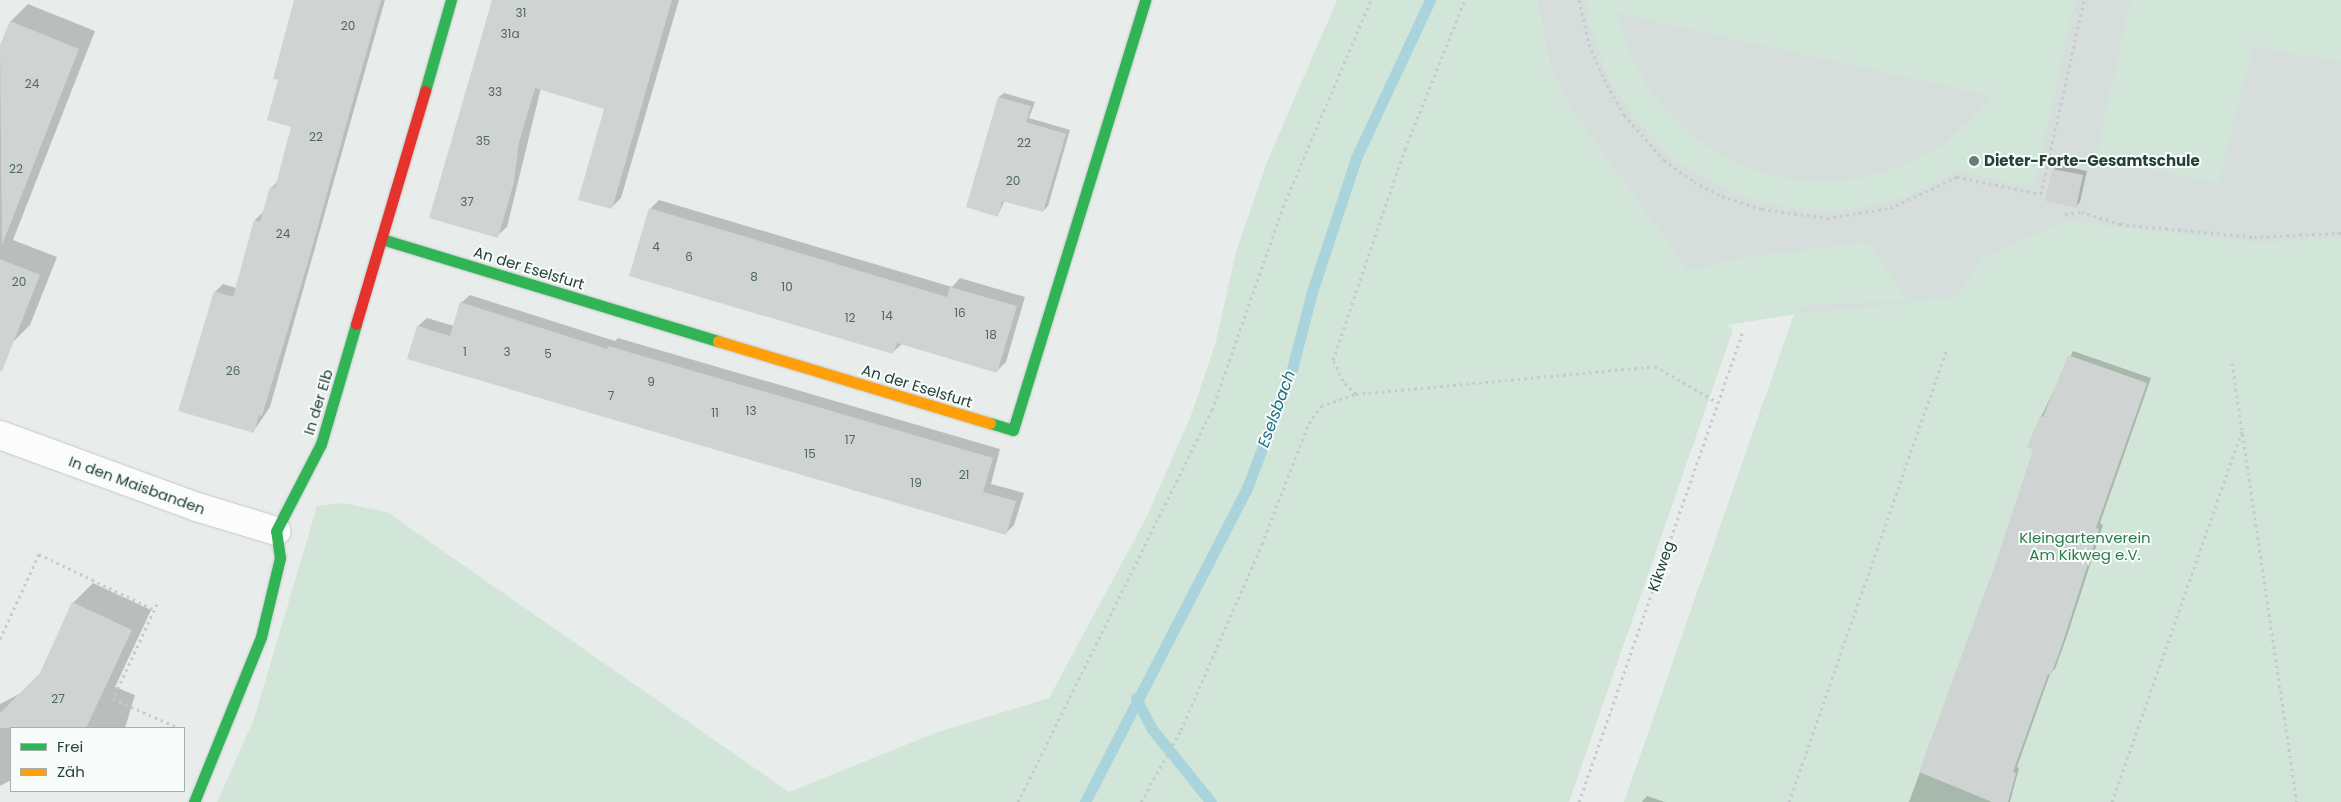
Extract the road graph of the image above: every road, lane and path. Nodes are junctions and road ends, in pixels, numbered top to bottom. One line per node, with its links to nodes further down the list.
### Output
1 (451, 0): 9 (street, In der Elb)
2 (1144, 0): 9 (street, An der Eselsfurt)
3 (1372, 0): 23 (path)
4 (1465, 0): 13 (path)
5 (1579, 0): 6 (path)
6 (2084, 0)
7 (2065, 214): 8 (path)
8 (2341, 232)
9 (382, 239): 17 (street, In der Elb)
10 (1743, 330): 14 (path, Kikweg)
11 (1947, 349): 26 (path)
12 (2232, 363): 15 (path)
13 (1356, 394): 14 (path); 24 (path)
14 (1718, 402): 25 (path, Kikweg)
15 (2242, 430): 27 (path); 28 (path)
16 (0, 435): 17 (street, In den Maisbanden)
17 (276, 531): 22 (street)
18 (157, 604): 19 (path)
19 (155, 610): 20 (path); 21 (path)
20 (0, 639)
21 (177, 727)
22 (194, 802)
23 (1018, 802)
24 (1141, 802)
25 (1579, 802)
26 (1789, 802)
27 (2112, 802)
28 (2296, 802)

